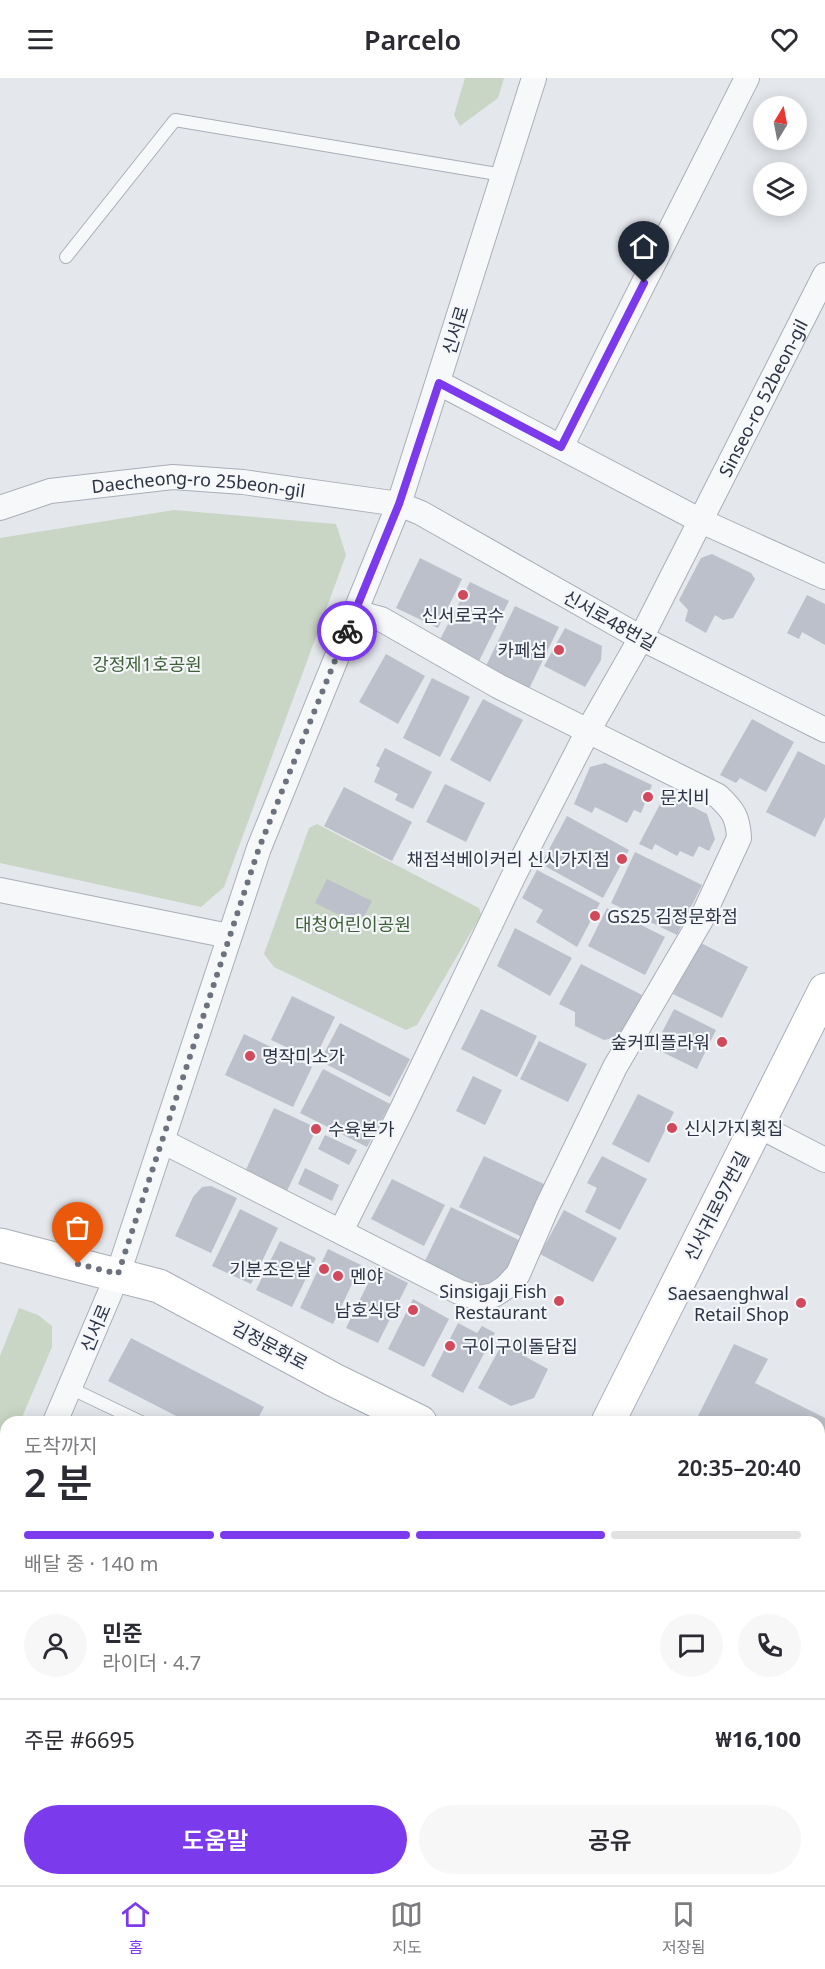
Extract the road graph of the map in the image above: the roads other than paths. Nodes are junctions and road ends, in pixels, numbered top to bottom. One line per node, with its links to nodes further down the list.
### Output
1 (534, 78): 3 (street, 신서로)
2 (747, 78): 7 (street)
3 (502, 175): 4 (lane); 6 (street, 신서로)
4 (66, 257)
5 (825, 275): 10 (street, Sinseo-ro 52beon-gil)
6 (439, 383): 7 (street); 8 (street, 신서로)
7 (561, 447): 10 (street)
8 (399, 504): 9 (street, Daecheong-ro 25beon-gil); 12 (street, 신서로); 13 (street, 신서로48번길)
9 (0, 508)
10 (701, 520): 11 (street); 13 (street, Sinseo-ro 52beon-gil)
11 (825, 577)
12 (355, 612): 15 (street); 17 (street, 신서로)
13 (641, 638): 14 (street, 신서로48번길); 15 (street, Sinseo-ro 52beon-gil)
14 (825, 730)
15 (588, 731): 22 (street, Sinseo-ro 52beon-gil); 22 (street)
16 (0, 890): 17 (street)
17 (229, 936): 20 (street, 신서로)
18 (825, 990): 19 (street, 신서귀로97번길)
19 (757, 1125): 21 (street); 29 (street, 신서귀로97번길)
20 (162, 1141): 22 (street); 24 (street, 신서로)
21 (825, 1160)
22 (340, 1231)
23 (0, 1245): 24 (street, 김정문화로)
24 (118, 1274): 25 (street, 신서로); 28 (street, 김정문화로)
25 (70, 1388): 26 (street, 신서로); 27 (lane)
26 (58, 1416)
27 (128, 1416)
28 (408, 1416)
29 (611, 1416)

